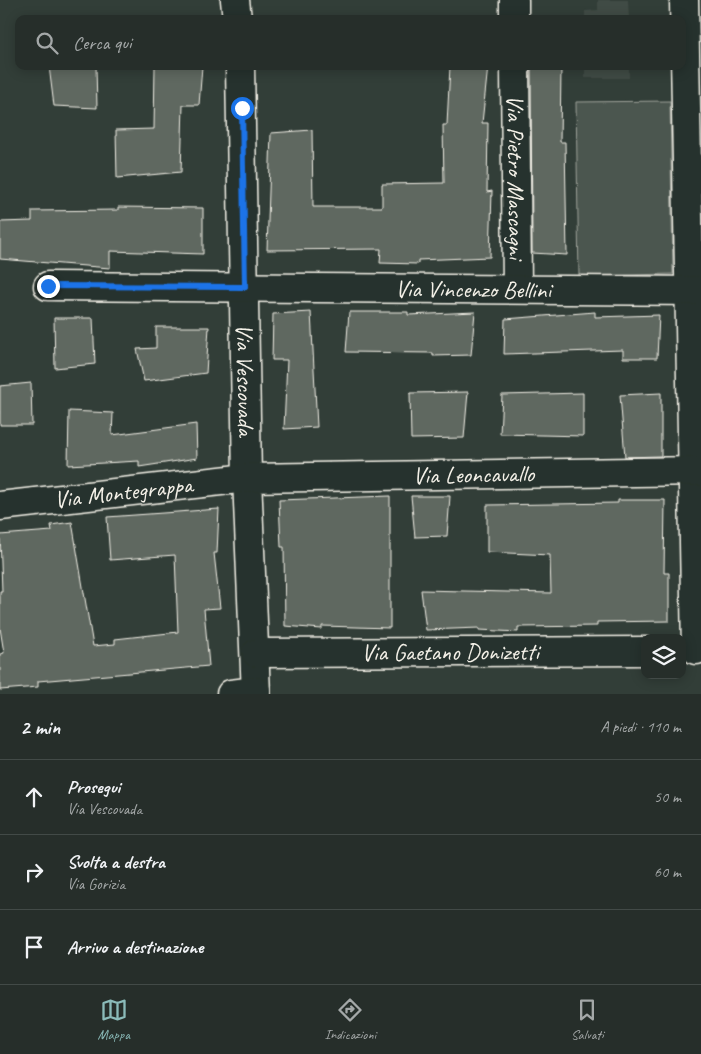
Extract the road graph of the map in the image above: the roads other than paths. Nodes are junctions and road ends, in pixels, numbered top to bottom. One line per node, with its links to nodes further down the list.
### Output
1 (235, 0): 4 (street)
2 (514, 0): 5 (street)
3 (684, 0): 6 (street)
4 (237, 15)
5 (514, 15)
6 (685, 15)
7 (686, 53): 13 (street)
8 (240, 70): 11 (street, Via Vescovada)
9 (515, 70): 12 (street, Via Pietro Mascagni)
10 (48, 286): 11 (street, Via Vincenzo Bellini)
11 (245, 287): 12 (street, Via Vincenzo Bellini); 15 (street, Via Vescovada)
12 (518, 289): 13 (street, Via Vincenzo Bellini)
13 (695, 292): 14 (street)
14 (697, 471): 15 (street, Via Leoncavallo); 17 (street)
15 (247, 478): 16 (street, Via Montegrappa); 19 (street, Via Vescovada)
16 (0, 506)
17 (693, 650)
18 (641, 651): 19 (street, Via Gaetano Donizetti)
19 (256, 653): 20 (street, Via Vescovada)
20 (248, 693)

